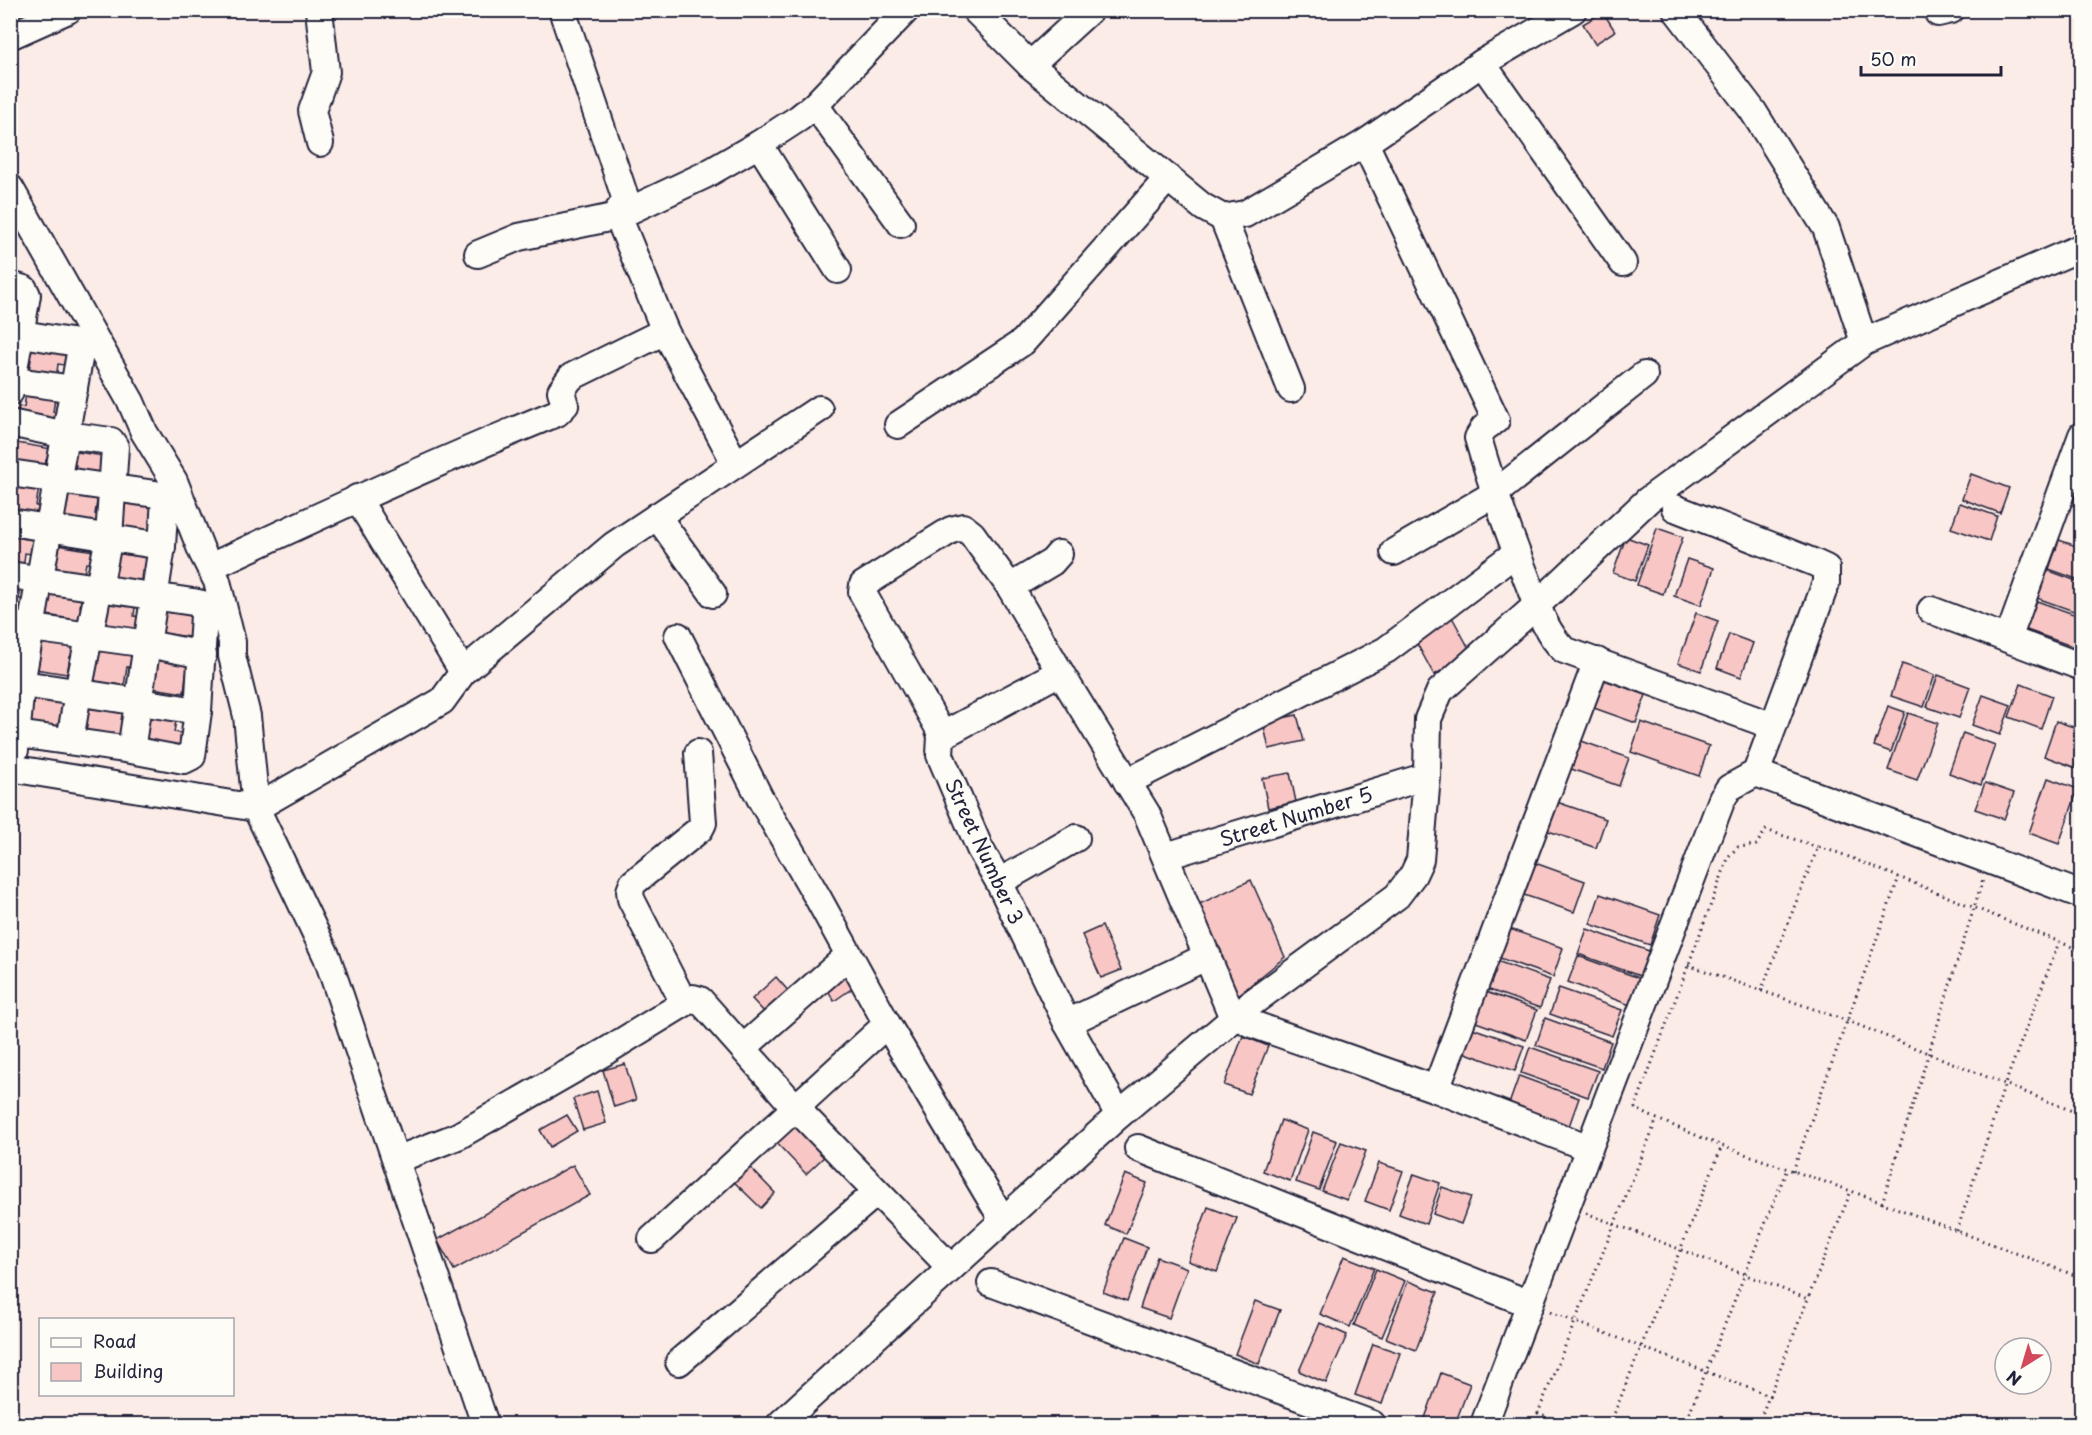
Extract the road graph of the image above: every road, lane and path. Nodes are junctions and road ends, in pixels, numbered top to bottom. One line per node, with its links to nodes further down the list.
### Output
1 (68, 10): 9 (street)
2 (319, 10): 13 (street)
3 (562, 10): 18 (street)
4 (906, 10): 12 (street)
5 (975, 10): 11 (street)
6 (1573, 10): 10 (street)
7 (1676, 10): 28 (street)
8 (1088, 11): 11 (street)
9 (10, 36)
10 (1482, 63): 14 (street); 23 (street)
11 (1030, 65): 16 (street)
12 (815, 105): 15 (street); 20 (street)
13 (320, 143)
14 (1365, 143): 19 (street); 42 (street)
15 (759, 144): 18 (street); 24 (street)
16 (1168, 178): 19 (street); 35 (street)
17 (10, 188): 53 (street)
18 (618, 216): 22 (street); 26 (street)
19 (1223, 218): 32 (street)
20 (901, 224)
21 (2082, 247): 28 (street)
22 (478, 254)
23 (1623, 263)
24 (838, 270)
25 (10, 285): 27 (street)
26 (665, 331): 38 (street); 43 (street)
27 (16, 333): 30 (street); 31 (street)
28 (1864, 342): 60 (street)
29 (1644, 375): 42 (street)
30 (11, 384): 31 (street)
31 (74, 389): 36 (street)
32 (1291, 389)
33 (819, 409): 38 (street)
34 (10, 423): 36 (street)
35 (898, 425)
36 (66, 435): 40 (street); 41 (street)
37 (2082, 435): 65 (street)
38 (735, 463): 45 (street)
39 (10, 473): 40 (street)
40 (58, 480): 41 (street); 47 (street)
41 (112, 487): 48 (street); 49 (street)
42 (1494, 494): 50 (street); 51 (street)
43 (357, 498): 53 (street); 70 (street)
44 (1675, 508): 76 (street)
45 (657, 516): 58 (street); 70 (street)
46 (10, 522): 47 (street)
47 (50, 528): 48 (street); 55 (street)
48 (109, 537): 49 (street); 57 (street)
49 (162, 546): 59 (street)
50 (1394, 552)
51 (1516, 552): 60 (street); 85 (street)
52 (1059, 554): 56 (street)
53 (210, 567): 86 (street)
54 (10, 575): 55 (street)
55 (40, 580): 57 (street); 62 (street)
56 (1010, 587): 71 (street); 78 (street, Street Number 3)
57 (98, 589): 59 (street); 63 (street)
58 (713, 594)
59 (154, 597): 66 (street); 67 (street)
60 (1537, 605): 68 (street); 84 (street)
61 (1931, 610): 65 (street)
62 (21, 626): 63 (street); 72 (street)
63 (89, 636): 66 (street); 73 (street)
64 (678, 636): 97 (street)
65 (2008, 639): 69 (street)
66 (148, 644): 67 (street); 74 (street)
67 (202, 655): 75 (street)
68 (1597, 661): 76 (street); 109 (street)
69 (2082, 667)
70 (463, 672): 86 (street)
71 (1060, 672): 78 (street); 85 (street)
72 (16, 683): 73 (street); 77 (street)
73 (78, 692): 74 (street); 79 (street)
74 (139, 702): 75 (street); 80 (street)
75 (198, 711): 80 (street)
76 (1773, 726): 83 (street)
77 (13, 733): 79 (street); 82 (street)
78 (941, 736): 92 (street, Street Number 3)
79 (70, 741): 80 (street)
80 (131, 750)
81 (698, 753): 101 (street)
82 (12, 768): 86 (street)
83 (1756, 772): 90 (street); 116 (street)
84 (1427, 776): 89 (street, Street Number 5); 102 (street)
85 (1127, 782): 89 (street)
86 (256, 808): 117 (street)
87 (1076, 838): 92 (street)
88 (1818, 847): 91 (path); 99 (path); 100 (path)
89 (1166, 856): 98 (street)
90 (1988, 860): 93 (street); 94 (path)
91 (1899, 877): 94 (path); 103 (path)
92 (999, 882): 104 (street, Street Number 3)
93 (2082, 895)
94 (1974, 908): 95 (path); 107 (path)
95 (2059, 942): 96 (path); 108 (path)
96 (2082, 951)
97 (849, 955): 105 (street); 106 (street)
98 (1208, 956): 102 (street); 104 (street)
99 (1688, 965): 100 (path); 113 (path)
100 (1761, 991): 103 (path)
101 (684, 1003): 106 (street); 117 (street)
102 (1241, 1021): 109 (street); 112 (street)
103 (1848, 1021): 107 (path); 119 (path)
104 (1067, 1023): 112 (street, Street Number 3)
105 (887, 1024): 110 (street); 124 (street)
106 (743, 1048): 110 (street)
107 (1928, 1053): 108 (path); 122 (path)
108 (2005, 1084): 111 (path); 126 (path)
109 (1436, 1089): 116 (street)
110 (795, 1107): 121 (street); 127 (street)
111 (2082, 1114)
112 (1119, 1115): 124 (street)
113 (1656, 1119): 114 (path); 125 (path)
114 (1722, 1146): 118 (path); 128 (path)
115 (1138, 1148): 134 (street)
116 (1589, 1148): 123 (street)
117 (396, 1160): 140 (street)
118 (1787, 1169): 119 (path); 130 (path)
119 (1792, 1171): 120 (path)
120 (1851, 1191): 122 (path); 133 (path)
121 (877, 1192): 129 (street); 137 (street)
122 (1882, 1203): 126 (path)
123 (1568, 1205): 125 (path); 134 (street)
124 (1003, 1220): 129 (street)
125 (1614, 1224): 128 (path); 135 (path)
126 (1956, 1232): 131 (path)
127 (652, 1239)
128 (1680, 1250): 130 (path); 136 (path)
129 (951, 1268): 141 (street)
130 (1745, 1275): 133 (path); 138 (path)
131 (2082, 1278)
132 (991, 1283): 142 (street)
133 (1808, 1299): 139 (path)
134 (1530, 1304): 135 (path); 143 (street)
135 (1574, 1322): 136 (path); 144 (path)
136 (1641, 1347): 138 (path); 145 (path)
137 (679, 1362)
138 (1706, 1372): 139 (path); 146 (path)
139 (1770, 1396): 147 (path)
140 (485, 1425)
141 (780, 1425)
142 (1372, 1425)
143 (1484, 1425)
144 (1567, 1425)
145 (1610, 1425)
146 (1685, 1425)
147 (1758, 1425)

